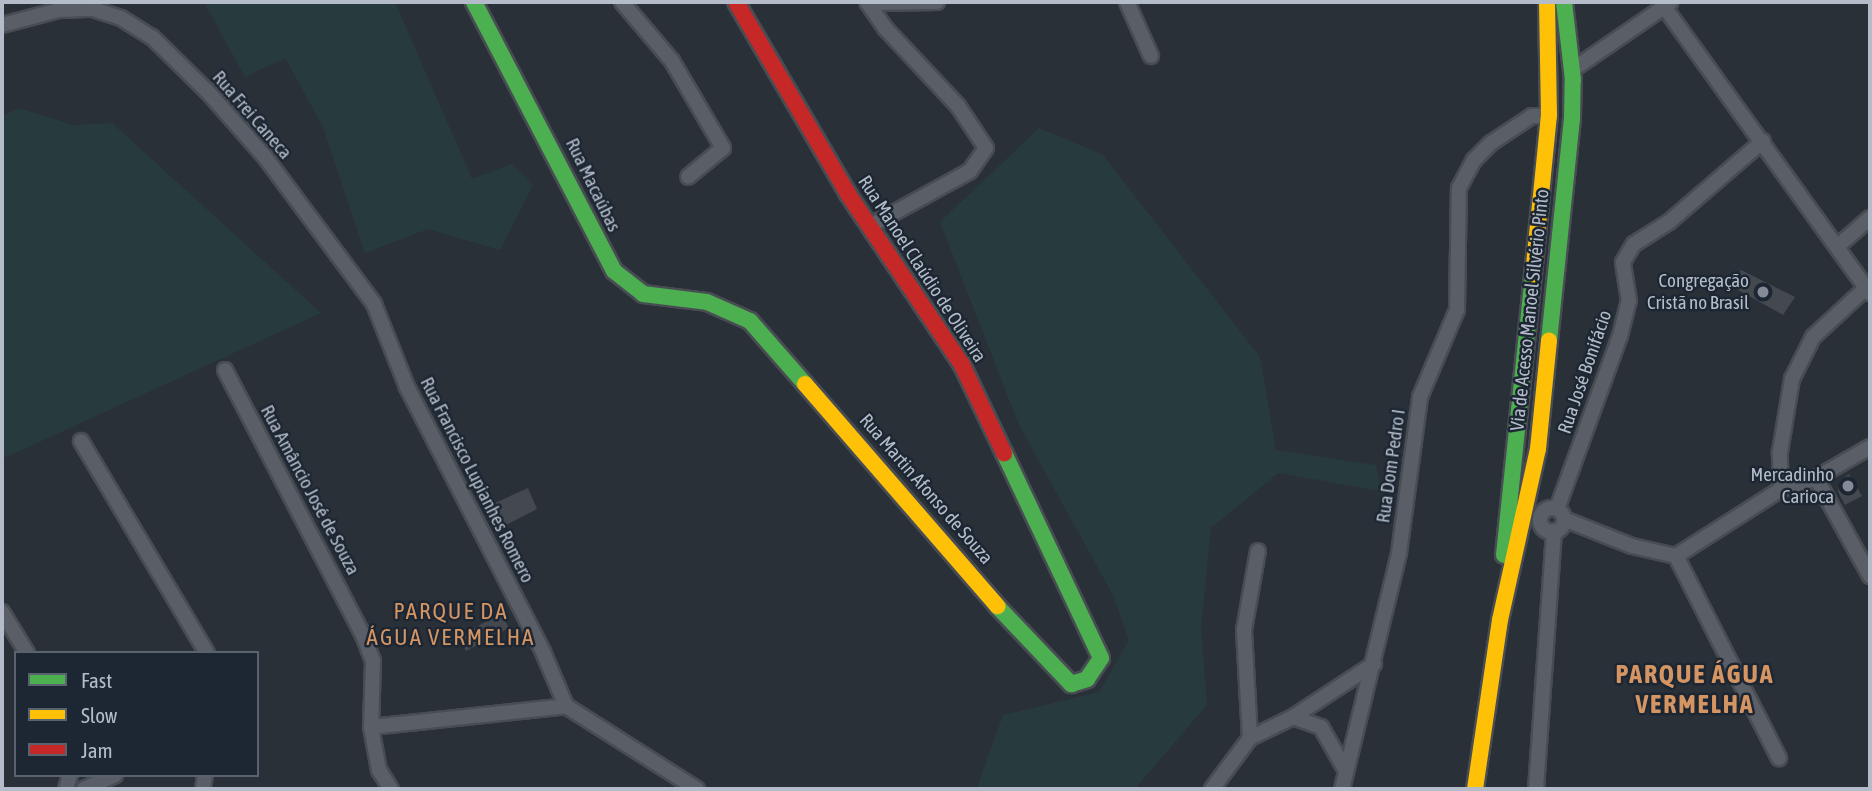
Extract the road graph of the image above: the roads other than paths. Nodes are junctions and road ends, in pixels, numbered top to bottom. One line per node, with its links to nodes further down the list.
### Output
1 (474, 2): 21 (street, Rua Macaúbas)
2 (622, 2): 15 (street)
3 (736, 2): 18 (street, Rua Manoel Claúdio de Oliveira)
4 (868, 2): 5 (street); 18 (street)
5 (937, 2)
6 (1127, 2): 11 (street)
7 (1547, 2): 13 (street, Via de Acesso Manoel Silvério Pinto)
8 (1564, 2): 12 (street, Via de Acesso Manoel Silvério Pinto)
9 (1668, 5): 12 (street); 14 (street)
10 (2, 25): 22 (street, Rua Frei Caneca)
11 (1151, 56)
12 (1572, 70): 16 (street, Via de Acesso Manoel Silvério Pinto)
13 (1549, 116): 16 (street); 27 (street, Via de Acesso Manoel Silvério Pinto); 40 (street, Rua Dom Pedro I)
14 (1763, 141): 19 (street); 30 (street, Rua José Bonifácio)
15 (688, 177)
16 (1563, 197): 29 (street, Via de Acesso Manoel Silvério Pinto)
17 (1870, 218): 19 (street)
18 (870, 226): 41 (street, Rua Manoel Claúdio de Oliveira)
19 (1839, 245): 20 (street)
20 (1868, 290): 28 (street)
21 (734, 312): 41 (street, Rua Martin Afonso de Souza)
22 (395, 360): 42 (street, Rua Francisco Lupianhes Romero)
23 (225, 370): 44 (street, Rua Amâncio José de Souza)
24 (81, 441): 39 (street)
25 (1870, 447): 26 (street)
26 (1816, 478): 28 (street); 35 (street)
27 (1508, 486): 31 (street); 37 (street, Via de Acesso Manoel Silvério Pinto)
28 (1781, 489): 34 (street)
29 (1528, 494): 30 (street); 31 (street, Via de Acesso Manoel Silvério Pinto)
30 (1556, 512): 32 (street); 32 (street, Rua José Bonifácio); 34 (street)
31 (1523, 516): 32 (street); 37 (street, Via de Acesso Manoel Silvério Pinto)
32 (1548, 528): 55 (street)
33 (1258, 551): 45 (street)
34 (1676, 556): 46 (street)
35 (1870, 576)
36 (2, 612): 38 (street)
37 (1500, 620): 54 (street, Via de Acesso Manoel Silvério Pinto)
38 (26, 651)
39 (206, 651)
40 (1374, 664): 43 (street); 47 (street, Rua Dom Pedro I)
41 (1087, 679)
42 (566, 706): 44 (street); 51 (street)
43 (1293, 717): 45 (street); 47 (street)
44 (371, 727): 50 (street, Rua Amâncio José de Souza)
45 (1250, 738): 52 (street)
46 (1779, 758)
47 (1345, 769): 53 (street, Rua Dom Pedro I)
48 (111, 777): 49 (street)
49 (84, 789)
50 (391, 789)
51 (697, 789)
52 (1212, 789)
53 (1342, 789)
54 (1475, 789)
55 (1536, 789)

